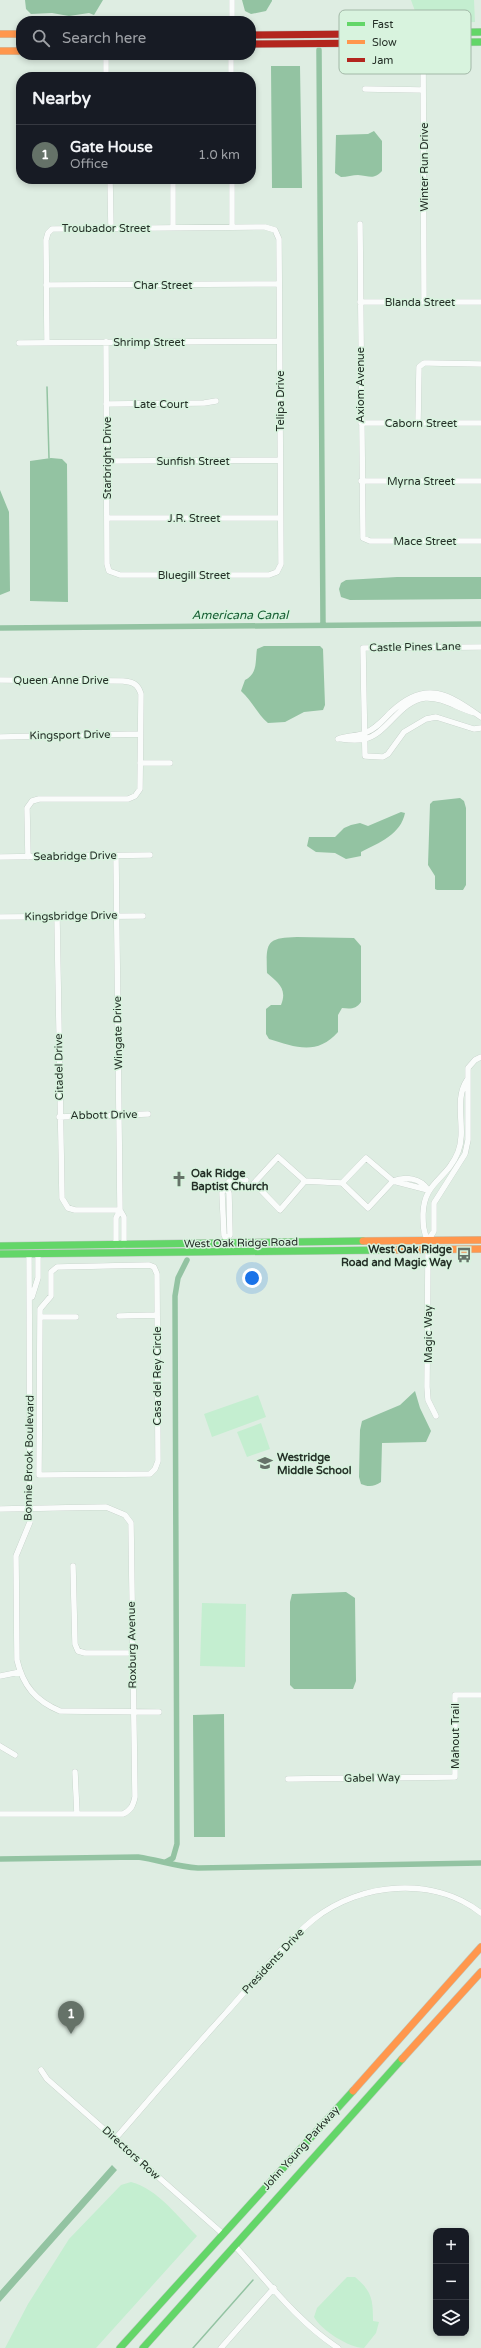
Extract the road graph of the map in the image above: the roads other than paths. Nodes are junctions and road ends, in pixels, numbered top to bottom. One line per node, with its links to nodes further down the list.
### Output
1 (232, 0): 2 (street)
2 (232, 16)
3 (471, 32): 4 (main road)
4 (481, 32)
5 (0, 34): 6 (main road)
6 (16, 34)
7 (339, 34): 8 (main road)
8 (256, 35)
9 (339, 43): 10 (main road)
10 (256, 44)
11 (0, 51): 12 (main road)
12 (16, 51)
13 (106, 60): 15 (street)
14 (231, 60): 16 (street)
15 (106, 72)
16 (231, 72)
17 (423, 74): 19 (street, Winter Run Drive)
18 (365, 89): 19 (street)
19 (423, 90): 30 (street, Winter Run Drive)
20 (110, 184): 26 (street)
21 (173, 184): 24 (street)
22 (232, 184): 25 (street)
23 (360, 224): 31 (street, Axiom Avenue)
24 (173, 227): 25 (street, Troubador Street); 26 (street, Troubador Street)
25 (232, 227): 27 (street, Troubador Street)
26 (110, 228): 29 (street, Troubador Street)
27 (275, 230): 28 (street, Telipa Drive)
28 (279, 284): 29 (street, Char Street); 33 (street, Telipa Drive)
29 (46, 285): 35 (street, Troubador Street)
30 (424, 301): 31 (street, Blanda Street); 32 (street, Blanda Street)
31 (360, 302): 40 (street, Axiom Avenue)
32 (481, 302)
33 (280, 341): 36 (street, Shrimp Street); 43 (street, Telipa Drive)
34 (19, 342): 35 (street, Shrimp Street)
35 (47, 342): 36 (street, Shrimp Street)
36 (106, 342): 39 (street, Starbright Drive)
37 (481, 364): 41 (street)
38 (216, 401): 39 (street, Late Court)
39 (106, 404): 44 (street, Starbright Drive)
40 (361, 423): 41 (street, Caborn Street); 45 (street, Axiom Avenue)
41 (418, 423): 42 (street, Caborn Street)
42 (481, 423)
43 (280, 460): 44 (street, Sunfish Street); 48 (street, Telipa Drive)
44 (107, 461): 47 (street, Starbright Drive)
45 (361, 481): 46 (street, Myrna Street); 49 (street, Axiom Avenue)
46 (481, 481)
47 (107, 518): 48 (street, J.R. Street); 52 (street, Starbright Drive)
48 (280, 518): 51 (street, Telipa Drive)
49 (370, 541): 50 (street, Mace Street)
50 (481, 541)
51 (277, 572): 52 (street, Bluegill Street)
52 (111, 573)
53 (481, 647): 58 (street, Castle Pines Lane)
54 (0, 680): 57 (street, Queen Anne Drive)
55 (481, 717): 58 (street)
56 (481, 728): 58 (street)
57 (140, 734): 59 (street, Kingsport Drive); 60 (street)
58 (365, 736)
59 (0, 737)
60 (140, 763): 61 (street); 65 (street)
61 (170, 764)
62 (150, 855): 63 (street, Seabridge Drive)
63 (116, 856): 65 (street, Seabridge Drive); 66 (street, Wingate Drive)
64 (0, 857): 65 (street, Seabridge Drive)
65 (28, 857)
66 (117, 916): 67 (street, Kingsbridge Drive); 69 (street, Kingsbridge Drive); 73 (street, Wingate Drive)
67 (143, 916)
68 (0, 917): 69 (street, Kingsbridge Drive)
69 (57, 917): 74 (street, Citadel Drive)
70 (481, 1057): 71 (street)
71 (467, 1080): 81 (street); 84 (street)
72 (148, 1114): 73 (street, Abbott Drive)
73 (119, 1115): 74 (street, Abbott Drive); 82 (street, Wingate Drive)
74 (59, 1117): 82 (street, Citadel Drive)
75 (246, 1180): 79 (street)
76 (305, 1181): 76 (street); 78 (street)
77 (393, 1181): 78 (street); 78 (street); 81 (street)
78 (342, 1183)
79 (225, 1186): 79 (street); 80 (street)
80 (245, 1187)
81 (428, 1190): 84 (street)
82 (120, 1210): 87 (street, Wingate Drive)
83 (481, 1240): 84 (main road, West Oak Ridge Road)
84 (428, 1241): 85 (main road, West Oak Ridge Road); 90 (main road)
85 (335, 1242): 87 (main road, West Oak Ridge Road); 91 (main road)
86 (75, 1245): 87 (main road, West Oak Ridge Road); 88 (main road, West Oak Ridge Road); 93 (main road)
87 (120, 1245): 95 (main road)
88 (0, 1246)
89 (481, 1249): 90 (main road, West Oak Ridge Road)
90 (428, 1250): 91 (main road, West Oak Ridge Road); 101 (street, Magic Way)
91 (261, 1251): 95 (main road, West Oak Ridge Road)
92 (0, 1254): 93 (main road, West Oak Ridge Road)
93 (29, 1254): 94 (main road, West Oak Ridge Road); 96 (street, Bonnie Brook Boulevard)
94 (38, 1254): 95 (main road, West Oak Ridge Road); 96 (street, Bonnie Brook Boulevard)
95 (74, 1254)
96 (30, 1301): 103 (street, Bonnie Brook Boulevard)
97 (157, 1315): 98 (street); 99 (street, Casa del Rey Circle); 99 (street, Casa del Rey Circle)
98 (118, 1316)
99 (40, 1317): 100 (street)
100 (76, 1317)
101 (436, 1416)
102 (0, 1509): 103 (street)
103 (30, 1509): 105 (street, Roxburg Avenue); 106 (street, Bonnie Brook Boulevard)
104 (73, 1566): 105 (street)
105 (132, 1653): 109 (street, Roxburg Avenue)
106 (20, 1672): 107 (street); 109 (street, Bonnie Brook Boulevard)
107 (0, 1676)
108 (481, 1695): 114 (street, Mahout Trail)
109 (133, 1711): 110 (street, Bonnie Brook Boulevard); 117 (street, Roxburg Avenue)
110 (158, 1712)
111 (0, 1746): 112 (street)
112 (15, 1755)
113 (75, 1772): 117 (street)
114 (455, 1777): 115 (street, Gabel Way)
115 (288, 1779)
116 (0, 1814): 117 (street)
117 (76, 1814)
118 (481, 1913): 124 (street, Presidents Drive)
119 (481, 1947): 122 (main road, John Young Parkway)
120 (481, 1972): 123 (main road, John Young Parkway)
121 (41, 2070): 124 (street, Directors Row)
122 (366, 2076): 123 (main road); 125 (main road, John Young Parkway)
123 (368, 2098): 126 (main road, John Young Parkway)
124 (115, 2139): 125 (street, Directors Row)
125 (223, 2234): 128 (main road, John Young Parkway)
126 (235, 2246): 127 (street); 129 (main road, John Young Parkway)
127 (274, 2288): 130 (street); 131 (street)
128 (120, 2348)
129 (143, 2348)
130 (221, 2348)
131 (338, 2348)

